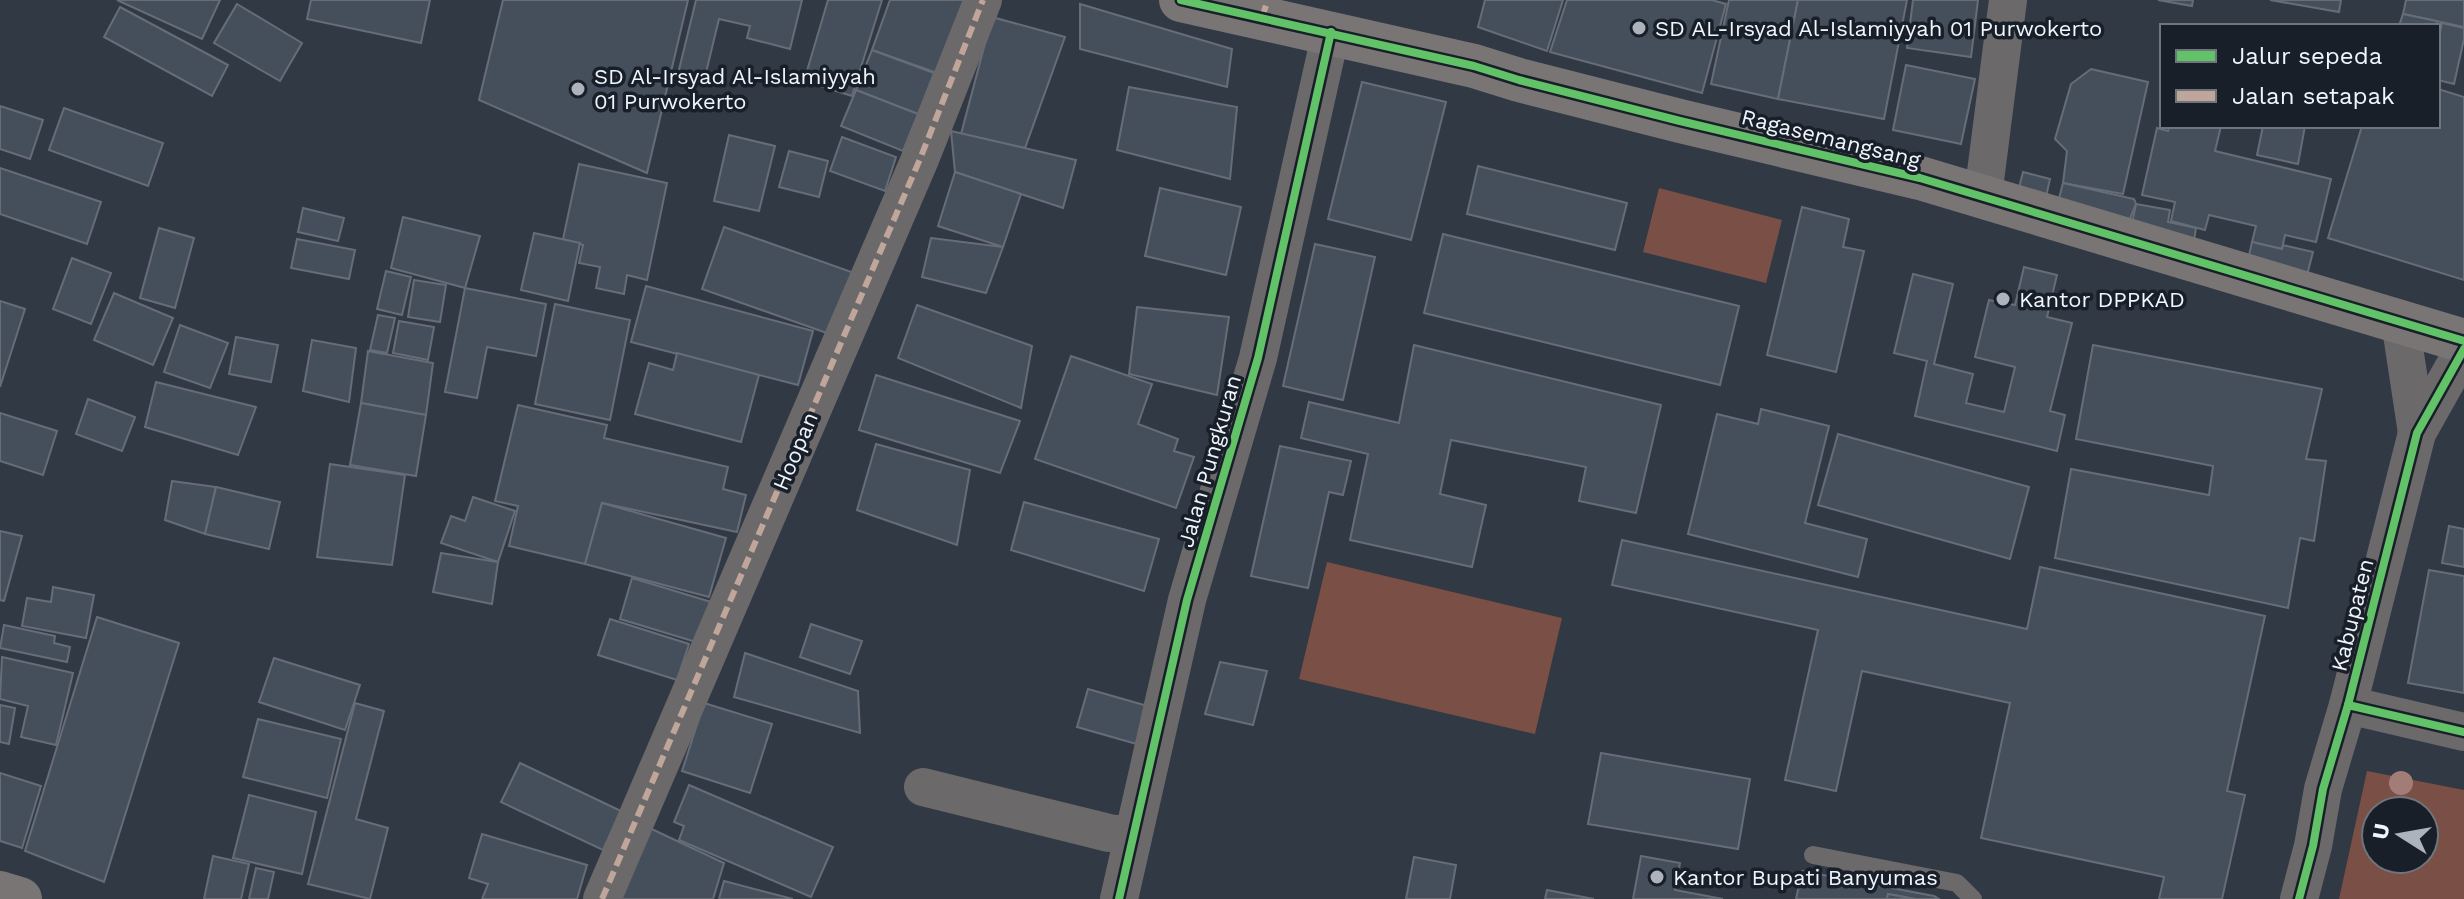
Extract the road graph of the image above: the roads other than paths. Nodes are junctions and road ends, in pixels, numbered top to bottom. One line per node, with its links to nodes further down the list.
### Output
1 (983, 0): 18 (street, Hoopan)
2 (1181, 0): 4 (street, Ragasemangsang)
3 (2008, 0): 6 (street)
4 (1265, 9): 5 (street, Ragasemangsang)
5 (1331, 32): 6 (street, Ragasemangsang); 14 (street, Jalan Pungkuran)
6 (1983, 196): 7 (street, Ragasemangsang)
7 (2400, 321): 8 (street, Ragasemangsang); 10 (street)
8 (2464, 341)
9 (2464, 349): 10 (street, Kabupaten)
10 (2417, 433): 11 (street, Kabupaten)
11 (2348, 705): 12 (street); 21 (street, Kabupaten)
12 (2464, 732)
13 (923, 787): 14 (street)
14 (1133, 836): 19 (street, Jalan Pungkuran)
15 (1813, 855): 20 (lane)
16 (0, 893): 17 (street)
17 (20, 899)
18 (602, 899)
19 (1119, 899)
20 (1973, 899)
21 (2299, 899)

